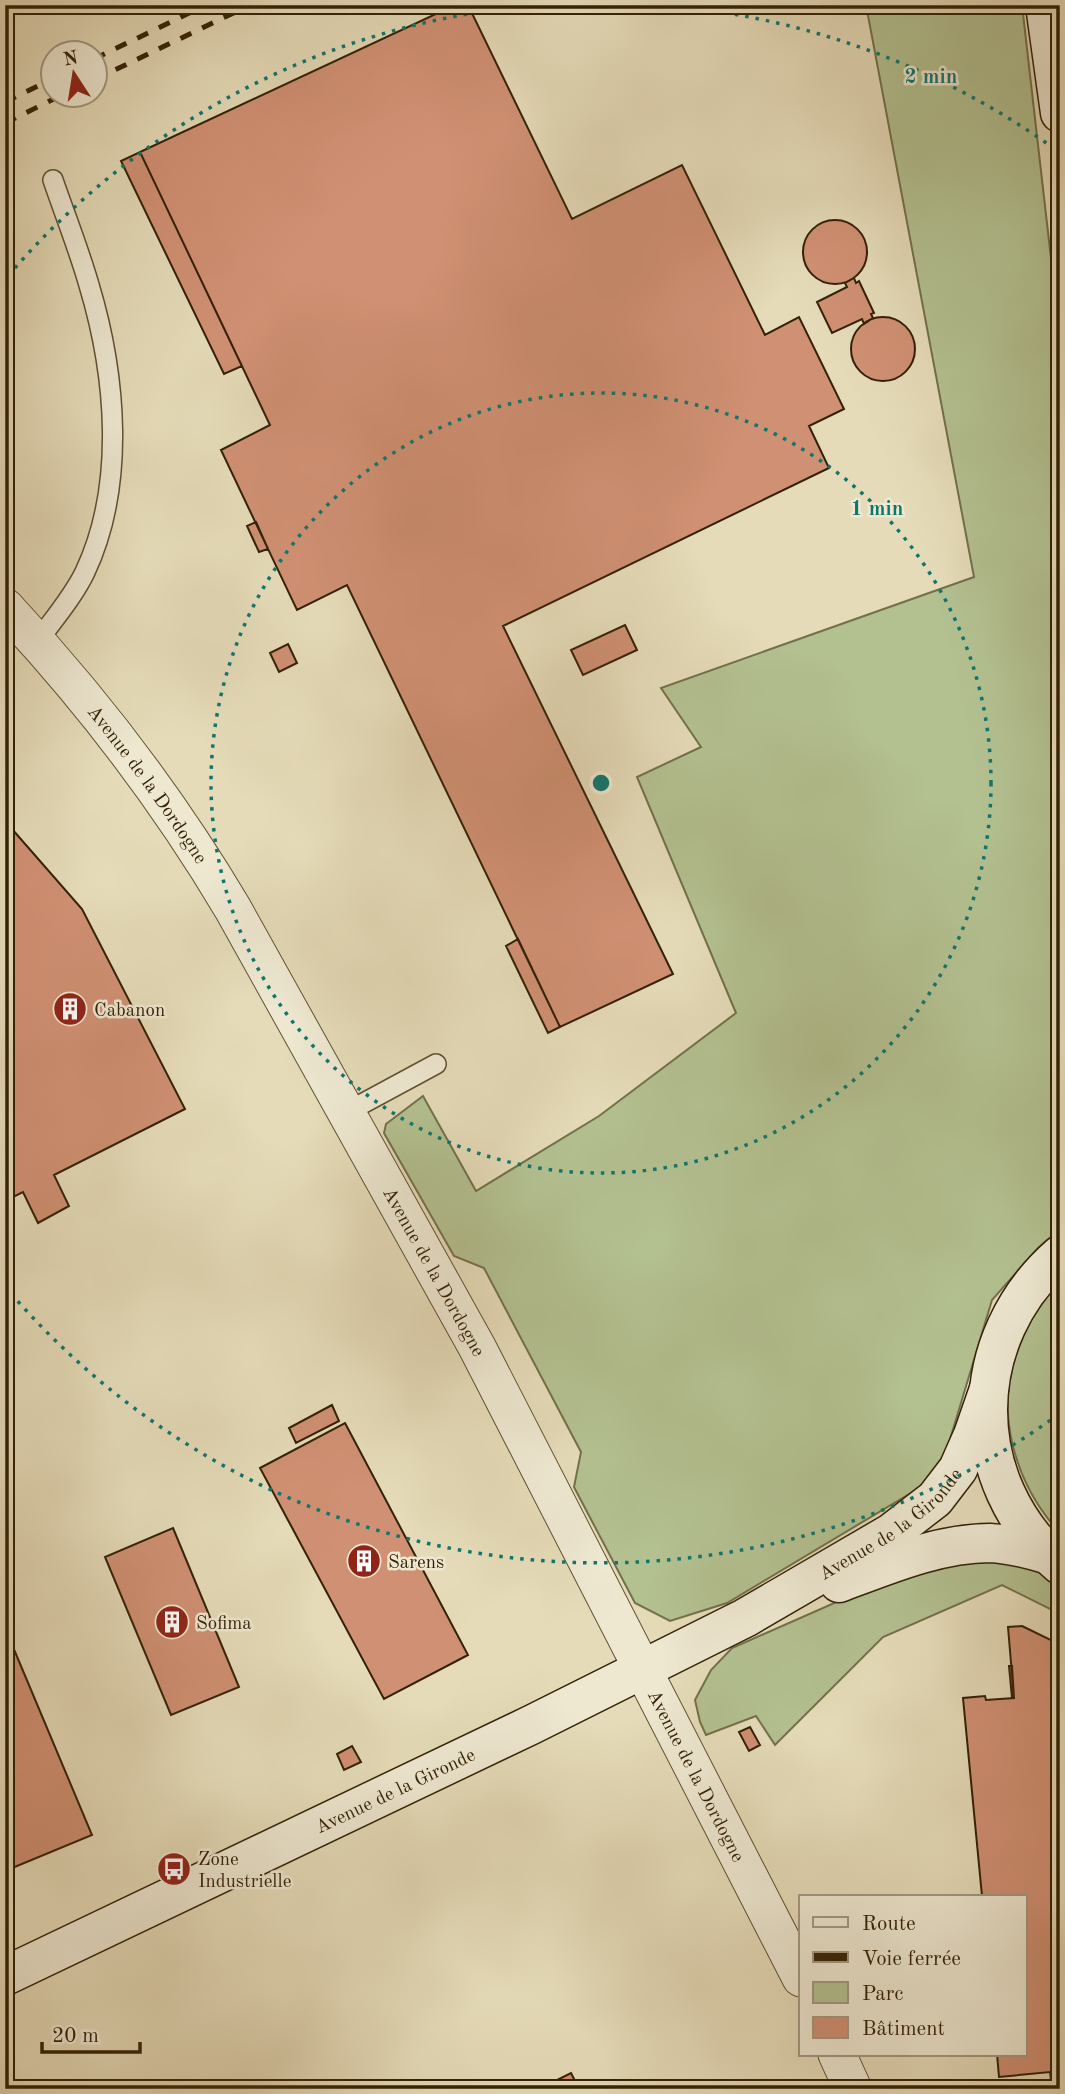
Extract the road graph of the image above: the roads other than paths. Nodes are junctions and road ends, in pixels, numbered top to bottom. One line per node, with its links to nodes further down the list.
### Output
1 (1045, 5): 2 (street)
2 (1060, 113)
3 (53, 180): 5 (lane)
4 (5, 607): 5 (street, Avenue de la Dordogne)
5 (37, 642): 7 (street, Avenue de la Dordogne)
6 (436, 1064): 7 (lane)
7 (347, 1112): 12 (street, Avenue de la Dordogne)
8 (1060, 1255): 9 (street)
9 (989, 1390): 10 (street); 11 (street, Avenue de la Gironde)
10 (1054, 1560): 11 (street, Avenue de la Gironde)
11 (746, 1618): 12 (street, Avenue de la Gironde)
12 (642, 1669): 13 (street, Avenue de la Dordogne); 14 (street, Avenue de la Gironde)
13 (799, 1974)
14 (5, 1976)
15 (838, 2056): 16 (street)
16 (853, 2089)

